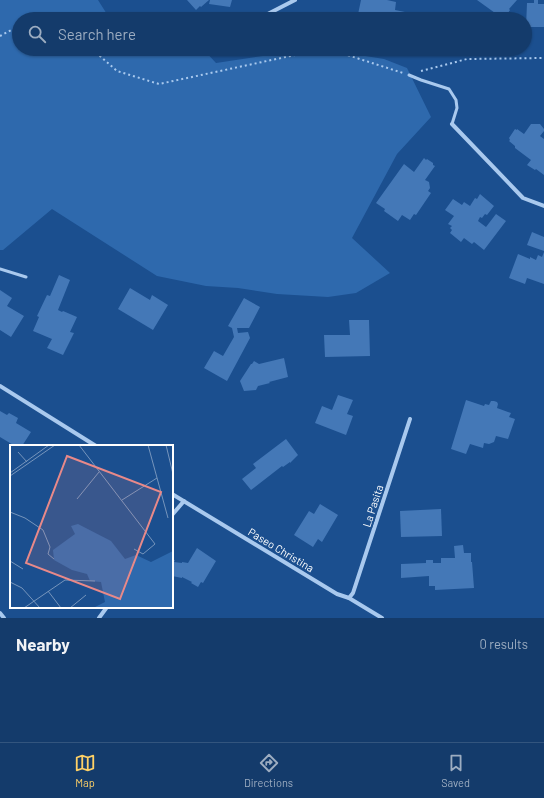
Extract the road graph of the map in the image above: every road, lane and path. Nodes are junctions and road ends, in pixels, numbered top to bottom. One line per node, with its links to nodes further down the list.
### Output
1 (295, 0): 2 (street)
2 (272, 12)
3 (12, 30): 4 (path)
4 (0, 36)
5 (100, 56): 6 (path)
6 (290, 56)
7 (350, 56): 9 (path)
8 (544, 58): 9 (path)
9 (409, 75): 10 (lane)
10 (452, 124): 11 (street)
11 (544, 206)
12 (0, 269): 13 (lane)
13 (26, 278)
14 (0, 386): 16 (street)
15 (410, 419): 20 (street, La Pasita)
16 (94, 445)
17 (173, 495): 18 (street, Paseo Christina)
18 (184, 501): 19 (street); 20 (street, Paseo Christina)
19 (173, 514)
20 (349, 598): 25 (street, Paseo Christina)
21 (106, 608): 24 (street)
22 (0, 613): 23 (street)
23 (4, 618)
24 (99, 618)
25 (382, 618)

